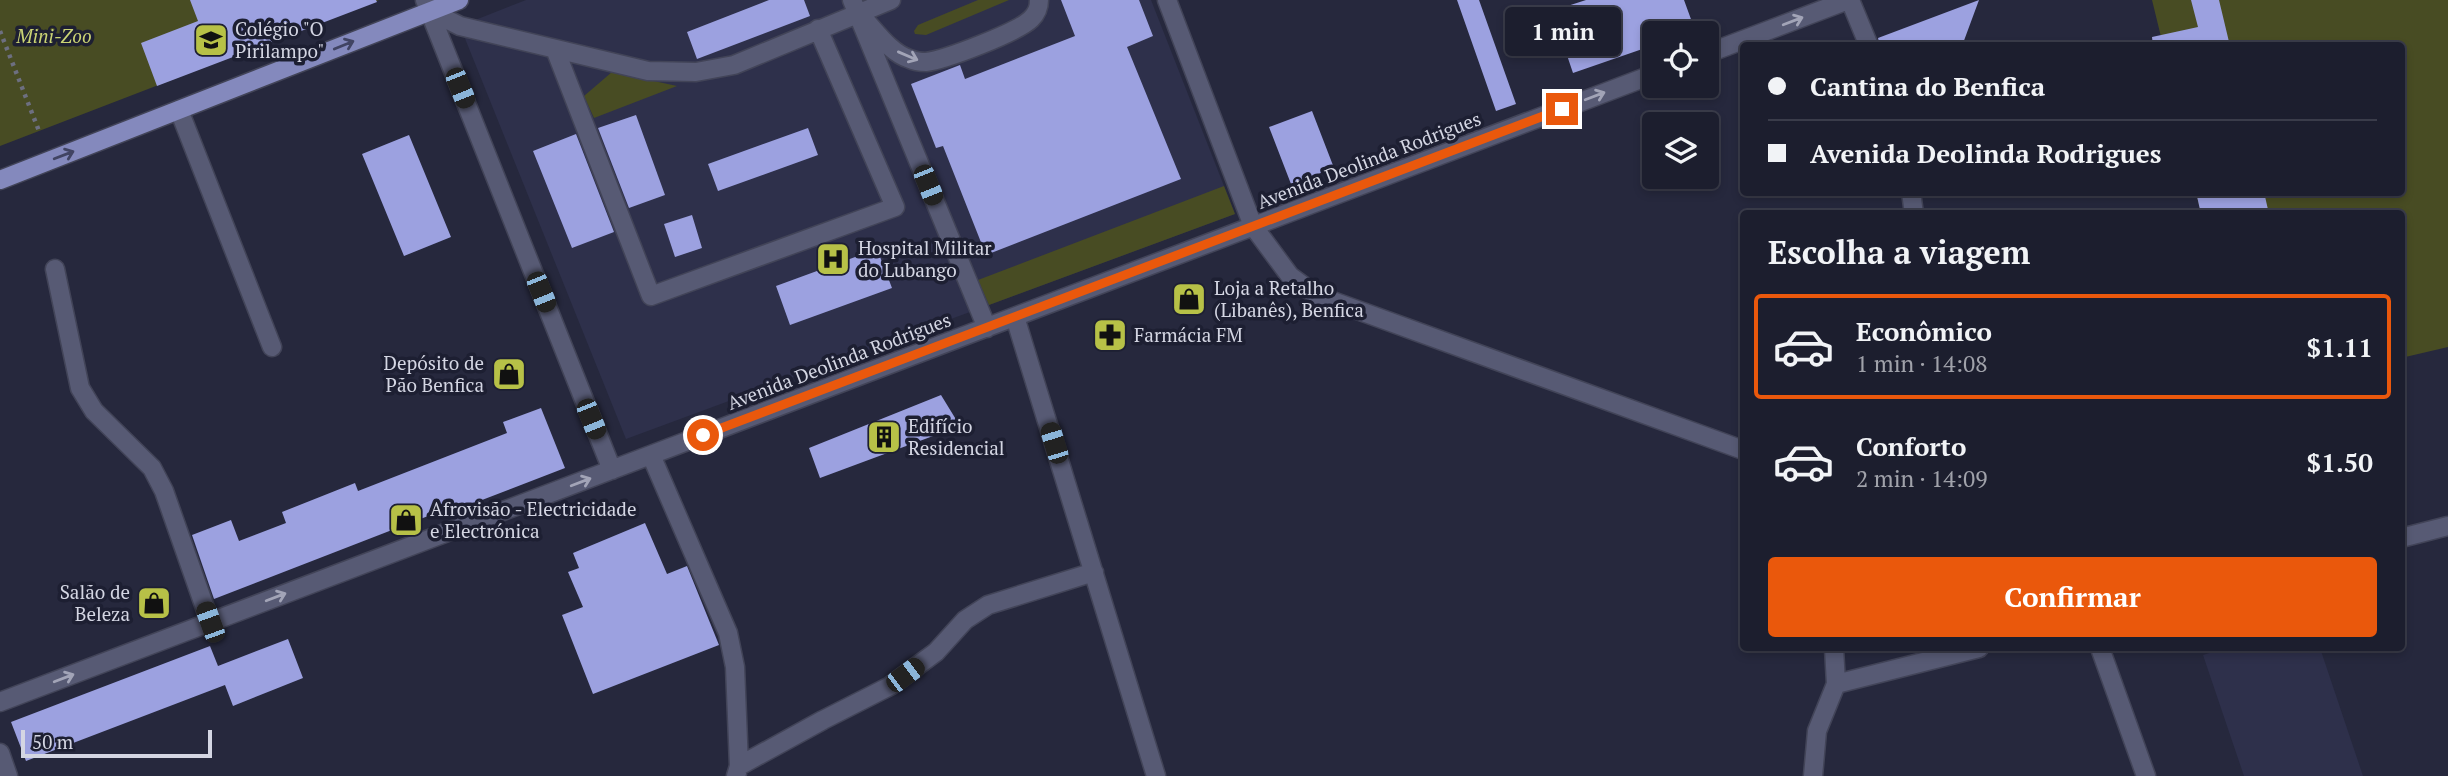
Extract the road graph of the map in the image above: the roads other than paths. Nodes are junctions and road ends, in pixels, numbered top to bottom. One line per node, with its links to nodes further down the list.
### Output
1 (459, 0): 6 (main road)
2 (891, 0): 7 (street)
3 (1039, 0): 7 (street, one-way to 3)
4 (1167, 0): 15 (street)
5 (1849, 0): 9 (street); 11 (street, one-way to 5)
6 (427, 6): 10 (street); 13 (main road, one-way to 6); 22 (street)
7 (855, 6): 8 (street); 18 (street)
8 (818, 29): 10 (street); 10 (street)
9 (1867, 42)
10 (555, 48)
11 (1719, 49)
12 (1642, 79): 15 (street, Avenida Deolinda Rodrigues, one-way to 12)
13 (179, 110): 14 (main road, one-way to 13); 19 (street)
14 (0, 180)
15 (1253, 226): 17 (street, Avenida Deolinda Rodrigues); 20 (street)
16 (55, 269): 26 (street)
17 (1015, 317): 18 (street, Avenida Deolinda Rodrigues); 25 (street)
18 (987, 328): 21 (street, Avenida Deolinda Rodrigues)
19 (272, 346)
20 (1740, 449)
21 (651, 455): 22 (street, Avenida Deolinda Rodrigues); 33 (street)
22 (612, 470): 26 (street, Avenida Deolinda Rodrigues, one-way to 22)
23 (2448, 526): 24 (street)
24 (2405, 537)
25 (1094, 572): 33 (street); 35 (street)
26 (210, 622): 31 (street, Avenida Deolinda Rodrigues, one-way to 26)
27 (1834, 651): 30 (street)
28 (1967, 651): 30 (street)
29 (2100, 651): 37 (street)
30 (1836, 684): 36 (street)
31 (0, 702)
32 (0, 753): 34 (street)
33 (737, 771)
34 (8, 776)
35 (1156, 776)
36 (1813, 776)
37 (2146, 776)

